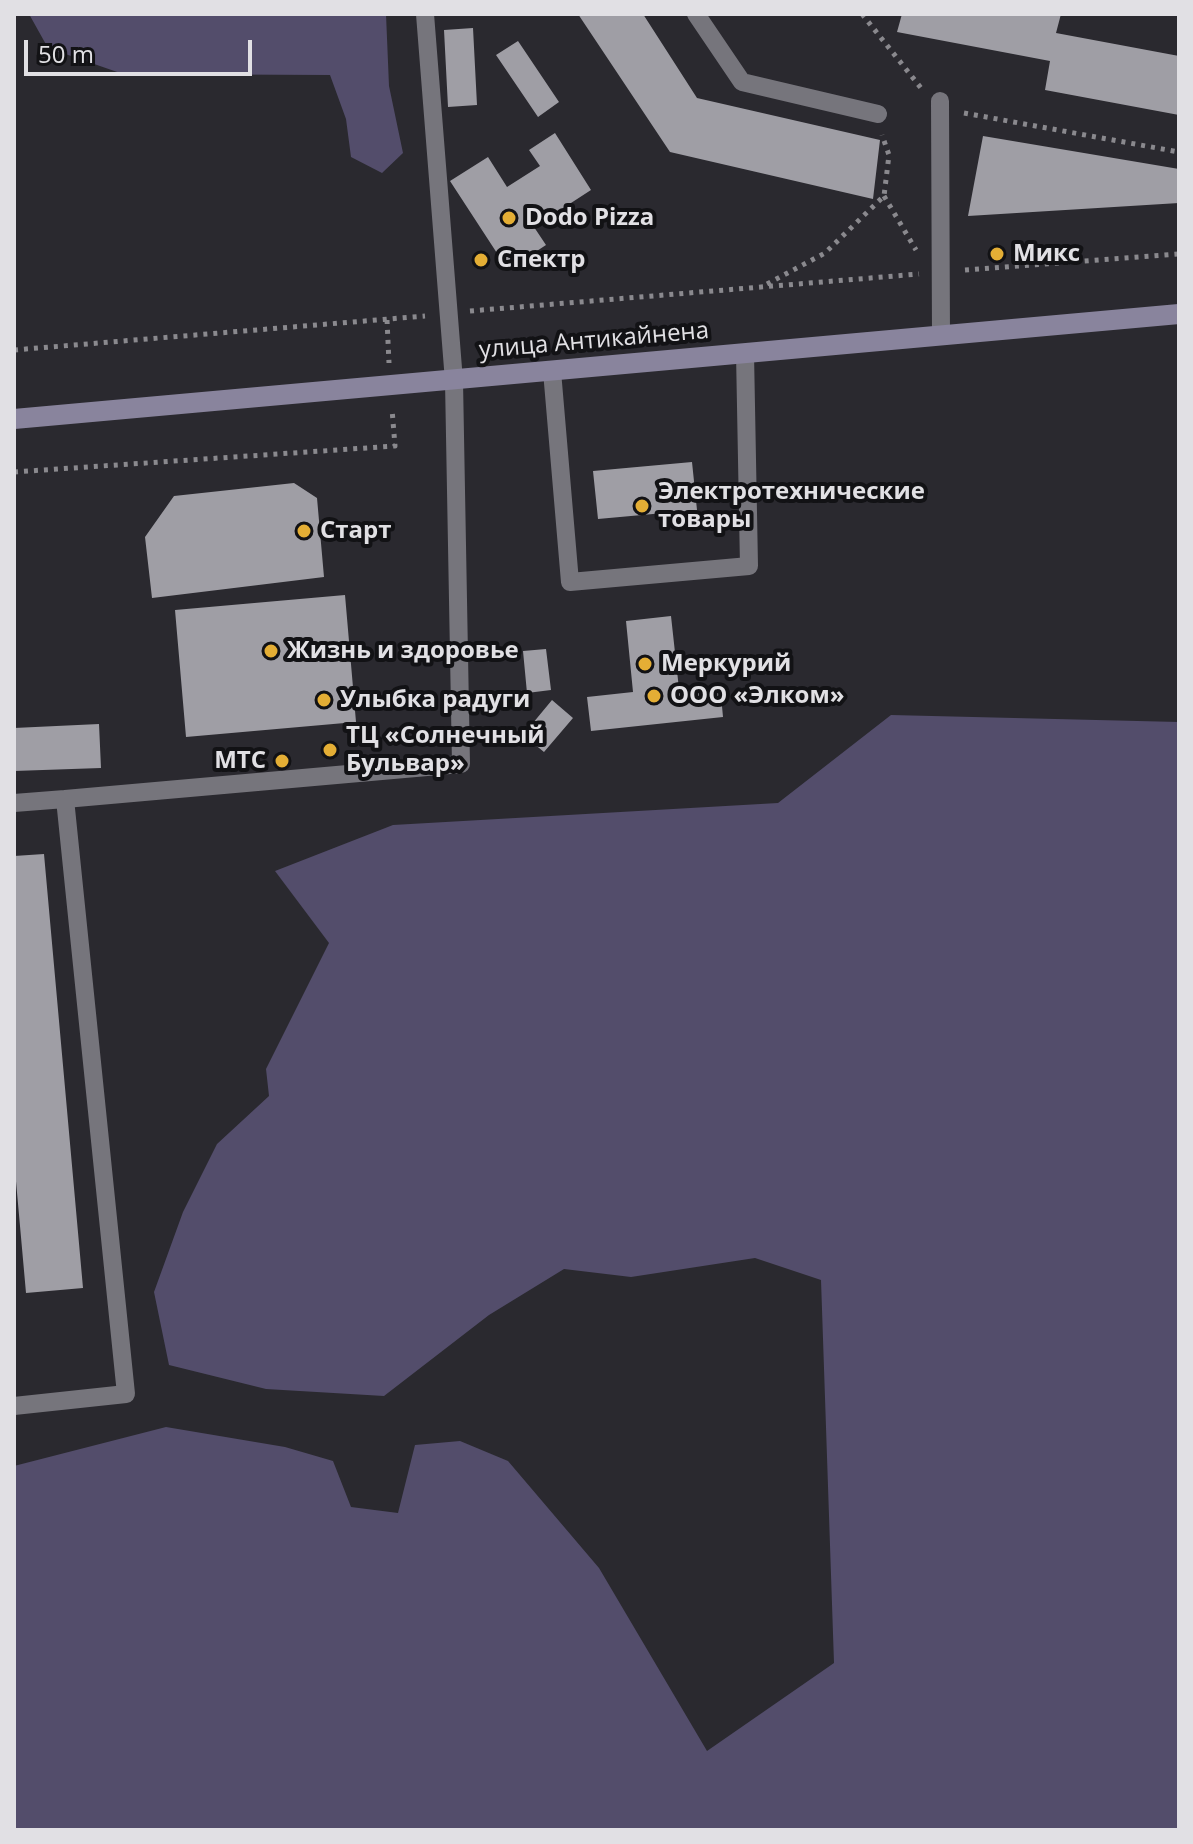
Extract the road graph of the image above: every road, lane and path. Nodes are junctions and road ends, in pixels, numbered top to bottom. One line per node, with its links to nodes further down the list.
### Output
1 (425, 14): 11 (lane)
2 (696, 14): 5 (lane)
3 (862, 14): 4 (path)
4 (940, 101): 6 (path); 9 (lane)
5 (879, 122): 7 (path)
6 (1179, 152)
7 (884, 196): 9 (path); 10 (path)
8 (1179, 254): 9 (path)
9 (934, 273): 10 (path); 13 (lane)
10 (765, 285): 11 (path)
11 (448, 313): 14 (path); 17 (lane)
12 (1179, 314): 13 (main road, улица Антикайнена)
13 (941, 336): 15 (main road, улица Антикайнена)
14 (14, 350)
15 (745, 353): 16 (main road, улица Антикайнена); 16 (lane)
16 (552, 371): 17 (main road, улица Антикайнена)
17 (454, 381): 18 (main road, улица Антикайнена); 21 (lane)
18 (14, 419)
19 (395, 446): 20 (path)
20 (14, 472)
21 (65, 799): 22 (lane); 23 (lane)
22 (14, 803)
23 (14, 1406)

